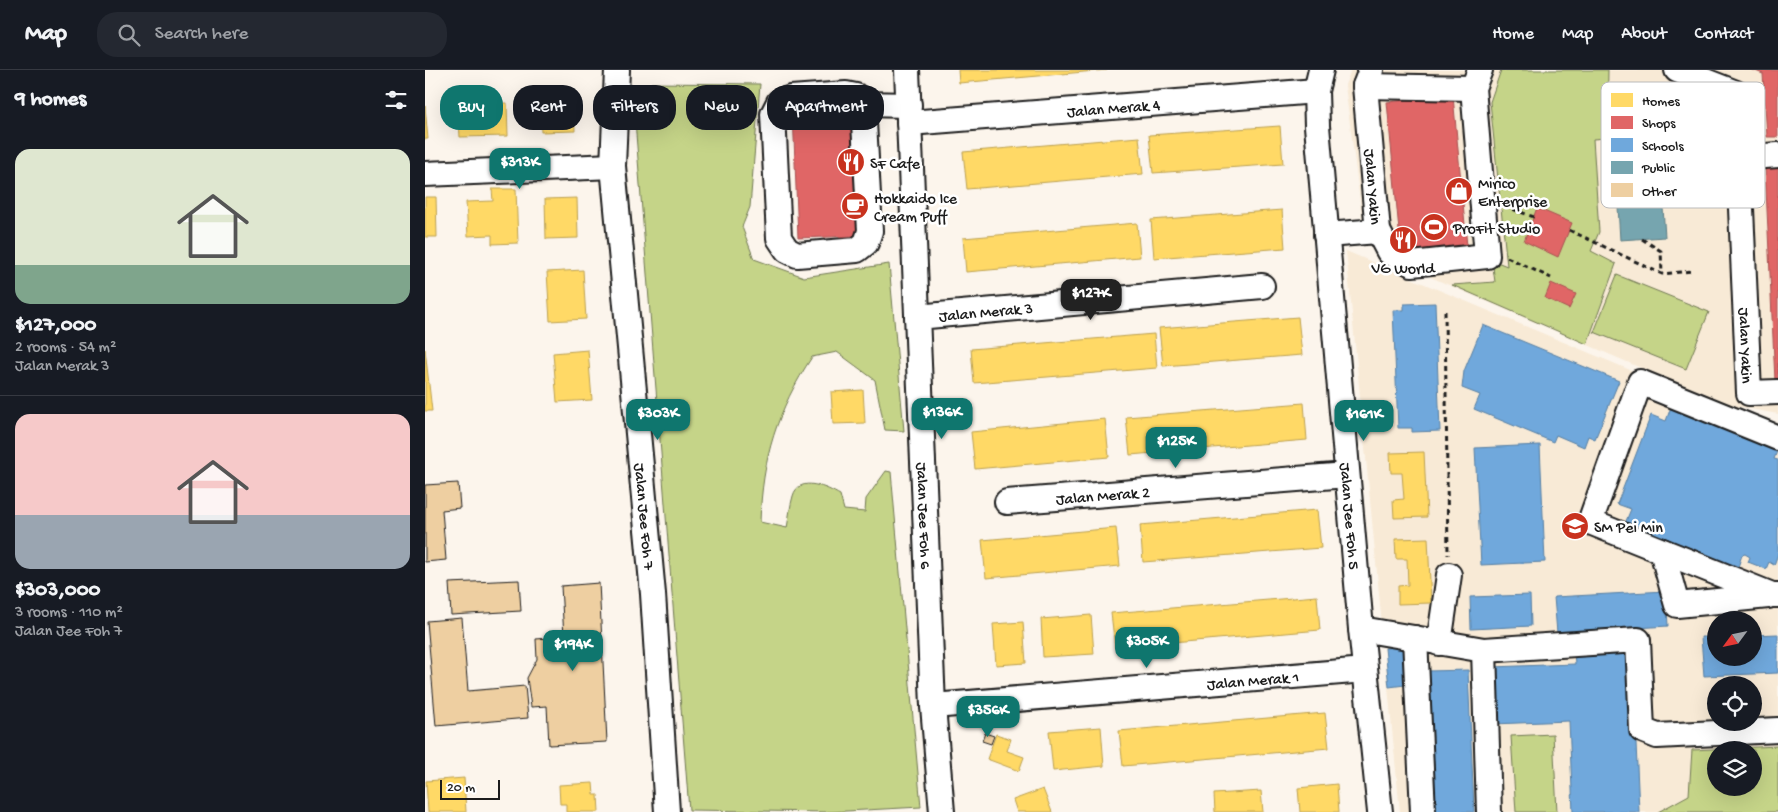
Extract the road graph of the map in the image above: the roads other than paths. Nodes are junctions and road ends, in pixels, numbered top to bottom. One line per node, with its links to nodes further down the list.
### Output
1 (617, 70): 13 (street, Jalan Jee Foh 7)
2 (907, 70): 10 (street, Jalan Jee Foh 6)
3 (1677, 70): 7 (street, Jalan Yakin)
4 (1368, 78): 5 (street); 16 (street, Jalan Yakin)
5 (1477, 79): 16 (street, Jalan Yakin)
6 (1319, 81): 10 (street, Jalan Merak 4); 17 (street, Jalan Jee Foh 5)
7 (1708, 82)
8 (863, 104): 8 (street)
9 (884, 109): 10 (street, Jalan Merak 4)
10 (909, 114): 19 (street, Jalan Jee Foh 6)
11 (1778, 155): 12 (street)
12 (1765, 156)
13 (613, 166): 14 (street); 34 (street, Jalan Jee Foh 7)
14 (425, 174)
15 (1741, 208): 20 (street, Jalan Yakin)
16 (1378, 230): 17 (street)
17 (1326, 235): 22 (street, Jalan Jee Foh 5)
18 (1262, 286): 19 (street, Jalan Merak 3)
19 (917, 316): 32 (street, Jalan Jee Foh 6)
20 (1778, 392)
21 (1778, 438): 24 (street)
22 (1347, 475): 23 (street, Jalan Merak 2); 27 (street, Jalan Jee Foh 5)
23 (1007, 502)
24 (1662, 551): 26 (street); 26 (street)
25 (1449, 575): 29 (street)
26 (1775, 595)
27 (1361, 629): 28 (street); 31 (street, Jalan Jee Foh 5)
28 (1415, 638): 29 (street); 37 (street)
29 (1439, 643): 30 (street)
30 (1484, 650): 33 (street); 38 (street)
31 (1365, 670): 32 (street, Jalan Merak 1); 36 (street, Jalan Jee Foh 5)
32 (933, 706): 35 (street, Jalan Jee Foh 6)
33 (1778, 730)
34 (667, 812)
35 (942, 812)
36 (1380, 812)
37 (1423, 812)
38 (1489, 812)

